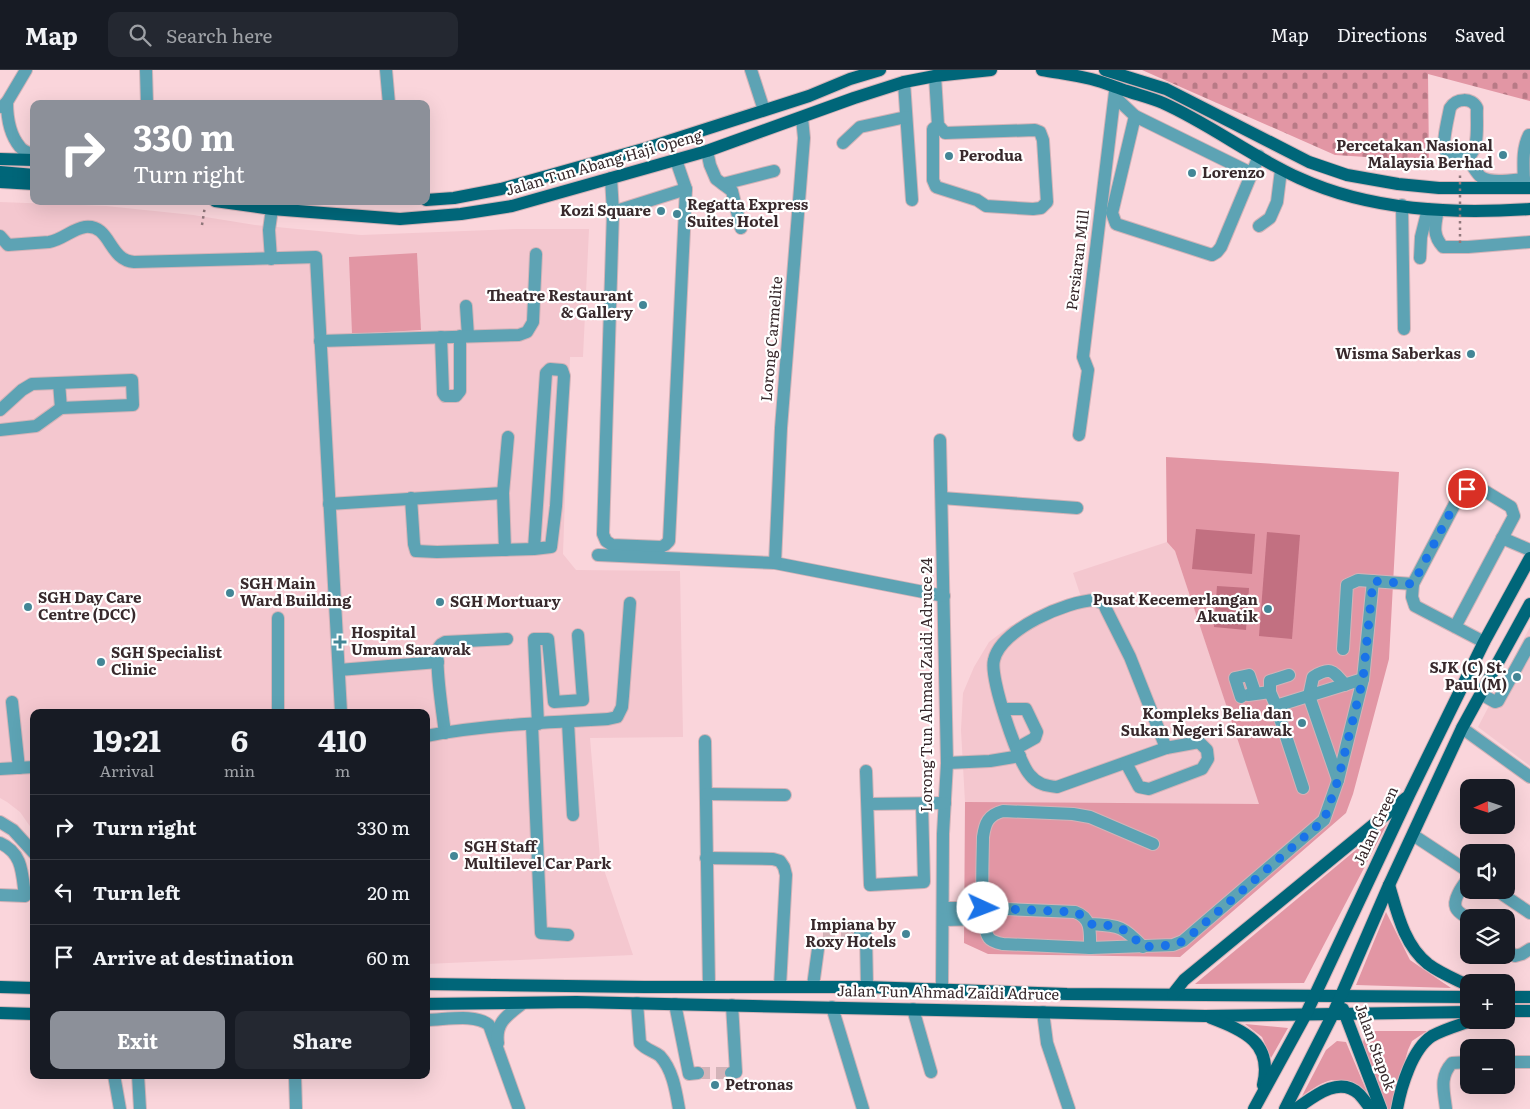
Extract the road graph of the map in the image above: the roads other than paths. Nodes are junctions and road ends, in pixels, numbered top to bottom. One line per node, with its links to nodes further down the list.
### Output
1 (26, 70): 14 (street)
2 (146, 70): 12 (street)
3 (386, 70): 13 (street)
4 (751, 70): 15 (street)
5 (880, 70): 15 (main road, Jalan Tun Abang Haji Openg)
6 (991, 70): 9 (main road, Jalan Tun Abang Haji Openg)
7 (1042, 70): 11 (main road)
8 (1105, 70): 37 (main road)
9 (935, 76): 10 (main road, Jalan Tun Abang Haji Openg); 19 (street)
10 (904, 82): 17 (street); 18 (main road, Jalan Tun Abang Haji Openg)
11 (1115, 92): 16 (street); 24 (main road); 63 (street, Persiaran Mill)
12 (147, 100)
13 (389, 100)
14 (4, 105): 23 (street)
15 (764, 110): 39 (main road, Jalan Tun Abang Haji Openg)
16 (1135, 116): 31 (street); 31 (street)
17 (906, 117): 21 (street); 40 (street)
18 (802, 118): 22 (main road, Jalan Tun Abang Haji Openg); 77 (street, Lorong Carmelite)
19 (938, 125): 19 (street)
20 (1530, 135): 37 (street)
21 (843, 143)
22 (707, 151): 28 (main road, Jalan Tun Abang Haji Openg); 36 (street)
23 (30, 153)
24 (1259, 156): 29 (main road); 31 (street)
25 (0, 159): 27 (main road)
26 (1465, 159): 37 (street)
27 (30, 160)
28 (676, 160): 33 (main road, Jalan Tun Abang Haji Openg); 38 (street)
29 (1281, 170): 42 (main road); 47 (street)
30 (774, 171): 36 (street)
31 (1253, 174)
32 (30, 176): 34 (main road)
33 (611, 178): 43 (main road, Jalan Tun Abang Haji Openg); 46 (street)
34 (2, 182): 35 (main road)
35 (30, 184)
36 (723, 184): 48 (street)
37 (1526, 185)
38 (686, 189): 46 (street); 46 (street)
39 (430, 200)
40 (912, 200)
41 (244, 205): 43 (main road, Jalan Tun Abang Haji Openg)
42 (1402, 205): 45 (main road); 55 (street)
43 (272, 209): 53 (street)
44 (1530, 209): 45 (main road)
45 (1433, 210): 50 (street); 52 (street)
46 (613, 212)
47 (1259, 226)
48 (741, 228)
49 (0, 236): 53 (street)
50 (1530, 242)
51 (536, 254): 56 (street)
52 (1420, 258)
53 (271, 259): 58 (street)
54 (466, 306): 56 (street)
55 (1404, 328)
56 (464, 336): 57 (street); 57 (street)
57 (441, 337): 58 (street)
58 (320, 341): 69 (street)
59 (59, 384): 60 (street); 60 (street); 61 (street)
60 (61, 408): 62 (street)
61 (0, 410)
62 (0, 430)
63 (1079, 435)
64 (508, 437): 66 (street)
65 (940, 440): 68 (street, Lorong Tun Ahmad Zaidi Adruce 24)
66 (503, 493): 67 (street); 73 (street)
67 (411, 498): 69 (street); 73 (street)
68 (942, 498): 70 (street); 80 (street, Lorong Tun Ahmad Zaidi Adruce 24)
69 (329, 504): 91 (street)
70 (1077, 508)
71 (1502, 538): 74 (street); 79 (street); 84 (street)
72 (534, 549): 72 (street); 73 (street)
73 (505, 550)
74 (1530, 550)
75 (598, 555): 77 (street)
76 (1530, 558): 87 (main road, Jalan Green)
77 (775, 562): 80 (street)
78 (1373, 581): 79 (street); 89 (street); 93 (street)
79 (1413, 584): 84 (street)
80 (944, 596): 113 (street, Lorong Tun Ahmad Zaidi Adruce 24)
81 (630, 602): 105 (street)
82 (1528, 611): 97 (main road)
83 (278, 618): 102 (street)
84 (1455, 627): 87 (street)
85 (578, 635): 100 (street)
86 (507, 639): 90 (street)
87 (1484, 642): 124 (main road, Jalan Green)
88 (1530, 643): 97 (street)
89 (1343, 649)
90 (438, 662): 91 (street); 108 (street)
91 (339, 670): 103 (street)
92 (1289, 675): 95 (street)
93 (1363, 679): 94 (street); 120 (street)
94 (1345, 685): 98 (street); 98 (street)
95 (1270, 692): 96 (street); 101 (street)
96 (1255, 693): 96 (street)
97 (1481, 694): 107 (main road)
98 (1309, 696): 101 (street); 120 (street)
99 (12, 702): 116 (street)
100 (554, 702): 105 (street); 106 (street)
101 (1276, 706): 121 (street)
102 (278, 709)
103 (341, 709)
104 (1003, 709): 111 (street); 112 (street); 112 (street)
105 (562, 722): 106 (street); 128 (street)
106 (535, 724): 108 (street); 148 (street)
107 (1462, 728): 119 (street); 130 (main road)
108 (445, 733): 109 (street)
109 (430, 735)
110 (705, 741): 122 (street)
111 (1166, 748): 114 (street); 114 (street)
112 (1018, 752): 113 (street); 114 (street)
113 (947, 763): 125 (street, Lorong Tun Ahmad Zaidi Adruce 24)
114 (1126, 763)
115 (30, 767): 116 (street)
116 (19, 768): 117 (street)
117 (0, 769)
118 (866, 771): 126 (street)
119 (1530, 777)
120 (1338, 780): 150 (street)
121 (1304, 788)
122 (706, 794): 123 (street); 134 (street)
123 (785, 795)
124 (1409, 795): 164 (main road); 165 (main road, Jalan Green)
125 (944, 803): 127 (street); 137 (street, Lorong Tun Ahmad Zaidi Adruce 24)
126 (868, 804): 127 (street); 136 (street)
127 (922, 804): 136 (street)
128 (573, 815)
129 (0, 822): 133 (street)
130 (1413, 835): 135 (street); 138 (main road)
131 (0, 843): 141 (street)
132 (1153, 844): 146 (street)
133 (30, 845)
134 (706, 858): 157 (street); 160 (street)
135 (1460, 866)
136 (924, 882): 137 (street)
137 (944, 882): 145 (street, Lorong Tun Ahmad Zaidi Adruce 24)
138 (1389, 885): 155 (main road); 166 (main road)
139 (1460, 890): 143 (street)
140 (0, 895): 141 (street)
141 (29, 896)
142 (1509, 899): 144 (street)
143 (1460, 912)
144 (1530, 913)
145 (944, 914): 146 (street); 163 (street, Lorong Tun Ahmad Zaidi Adruce 24)
146 (983, 914): 147 (street); 151 (street)
147 (1090, 924): 150 (street); 151 (street)
148 (568, 935)
149 (860, 936): 161 (street)
150 (1143, 947): 151 (street)
151 (1090, 948)
152 (818, 949): 158 (street)
153 (1530, 949): 154 (street)
154 (1515, 955)
155 (1460, 981)
156 (430, 984): 160 (main road, Jalan Tun Ahmad Zaidi Adruce)
157 (780, 986): 158 (main road, Jalan Tun Ahmad Zaidi Adruce); 160 (main road, Jalan Tun Ahmad Zaidi Adruce)
158 (813, 986): 161 (main road, Jalan Tun Ahmad Zaidi Adruce)
159 (0, 987): 162 (main road)
160 (709, 987)
161 (867, 987): 163 (main road, Jalan Tun Ahmad Zaidi Adruce)
162 (30, 988)
163 (942, 989): 164 (main road, Jalan Tun Ahmad Zaidi Adruce)
164 (1173, 994): 165 (main road, Jalan Tun Ahmad Zaidi Adruce)
165 (1314, 997): 166 (main road, Jalan Tun Ahmad Zaidi Adruce); 185 (main road, Jalan Green)
166 (1340, 997): 167 (main road, Jalan Tun Ahmad Zaidi Adruce); 186 (main road, Jalan Stapok)
167 (1460, 997)
168 (1515, 997): 169 (main road)
169 (1530, 997)
170 (523, 1003): 171 (main road, Jalan Tun Ahmad Zaidi Adruce); 173 (main road, Jalan Tun Ahmad Zaidi Adruce); 191 (street)
171 (637, 1003): 174 (main road, Jalan Tun Ahmad Zaidi Adruce); 206 (street)
172 (430, 1004): 173 (main road, Jalan Tun Ahmad Zaidi Adruce)
173 (495, 1004): 188 (street)
174 (675, 1004): 175 (main road, Jalan Tun Ahmad Zaidi Adruce); 197 (street)
175 (732, 1005): 176 (main road, Jalan Tun Ahmad Zaidi Adruce); 195 (street)
176 (832, 1007): 177 (main road, Jalan Tun Ahmad Zaidi Adruce); 207 (street)
177 (913, 1009): 181 (main road, Jalan Tun Ahmad Zaidi Adruce); 196 (street)
178 (30, 1010): 183 (main road)
179 (1515, 1011): 180 (main road)
180 (1530, 1011)
181 (1043, 1012): 187 (main road, Jalan Tun Ahmad Zaidi Adruce); 208 (street)
182 (1460, 1012): 186 (main road, Jalan Tun Ahmad Zaidi Adruce)
183 (3, 1013): 184 (main road)
184 (30, 1014)
185 (1306, 1014): 186 (main road, Jalan Tun Ahmad Zaidi Adruce); 187 (main road, Jalan Tun Ahmad Zaidi Adruce); 201 (main road, Jalan Green)
186 (1339, 1014): 210 (main road); 213 (main road, Jalan Stapok)
187 (1205, 1016): 201 (main road)
188 (476, 1018): 189 (street); 191 (street)
189 (430, 1020)
190 (1460, 1025): 214 (main road)
191 (498, 1048): 205 (street)
192 (1460, 1062): 215 (street)
193 (1515, 1062): 194 (street)
194 (1530, 1062)
195 (731, 1072)
196 (930, 1072)
197 (698, 1073)
198 (115, 1079): 202 (street)
199 (138, 1079): 203 (street)
200 (295, 1079): 204 (street)
201 (1260, 1095): 209 (main road, Jalan Green)
202 (120, 1109)
203 (140, 1109)
204 (296, 1109)
205 (518, 1109)
206 (679, 1109)
207 (863, 1109)
208 (1069, 1109)
209 (1254, 1109)
210 (1285, 1109)
211 (1296, 1109): 212 (main road)
212 (1371, 1109)
213 (1381, 1109)
214 (1397, 1109)
215 (1446, 1109)

